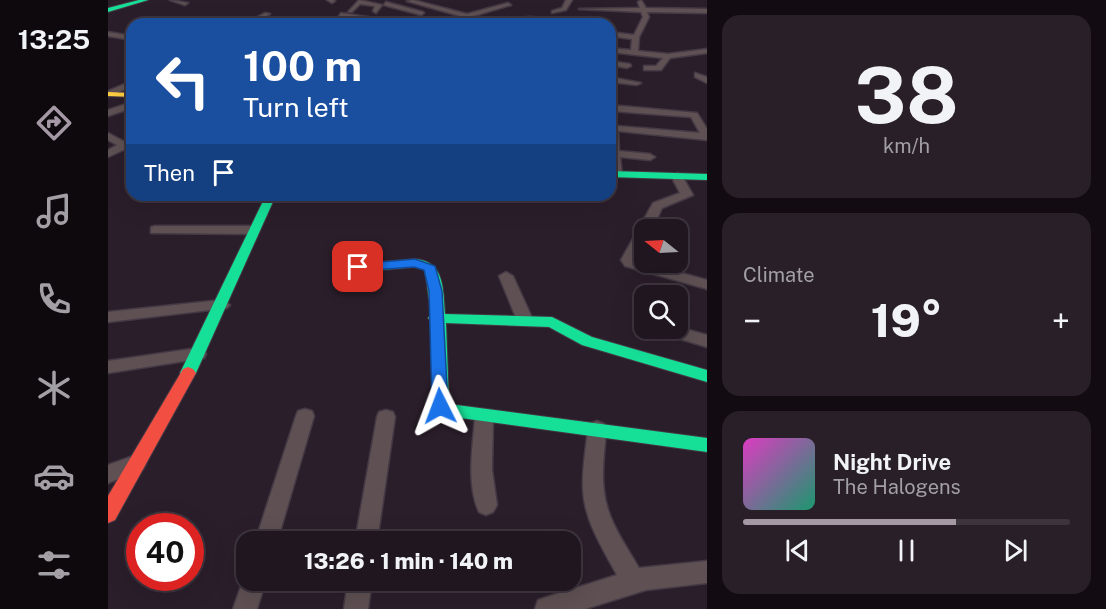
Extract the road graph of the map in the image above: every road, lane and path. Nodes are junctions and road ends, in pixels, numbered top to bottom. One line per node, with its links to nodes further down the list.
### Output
1 (145, 0): 19 (street)
2 (173, 0): 11 (street)
3 (379, 0): 12 (street)
4 (423, 0): 10 (street)
5 (569, 0): 18 (street)
6 (583, 0): 18 (street)
7 (610, 0): 26 (street)
8 (639, 0): 21 (street)
9 (675, 0): 24 (street)
10 (413, 1): 16 (street)
11 (185, 3)
12 (368, 3): 22 (street); 28 (street)
13 (446, 3): 16 (street)
14 (386, 4): 20 (street)
15 (508, 5): 23 (street)
16 (431, 6): 20 (street); 23 (street)
17 (464, 7): 23 (street)
18 (582, 9): 26 (street)
19 (108, 10)
20 (413, 10): 29 (street)
21 (646, 10): 24 (street); 26 (street); 37 (street)
22 (376, 11)
23 (448, 11)
24 (686, 11): 25 (street)
25 (707, 11)
26 (613, 13)
27 (267, 14): 31 (street)
28 (351, 14): 30 (street); 32 (street); 33 (street)
29 (425, 14)
30 (341, 15)
31 (259, 18)
32 (349, 18)
33 (366, 18)
34 (108, 34): 36 (street)
35 (616, 35): 37 (street)
36 (126, 37)
37 (636, 37): 41 (street)
38 (616, 50): 41 (street)
39 (707, 51): 42 (street)
40 (616, 52): 43 (street)
41 (634, 53): 42 (street)
42 (668, 57): 46 (street)
43 (616, 62)
44 (616, 64): 45 (street)
45 (627, 66)
46 (647, 68)
47 (698, 75): 49 (street)
48 (616, 80): 50 (street)
49 (707, 81)
50 (637, 83)
51 (126, 86): 52 (street)
52 (109, 94): 53 (street)
53 (126, 95)
54 (126, 107): 56 (street)
55 (616, 107): 57 (street)
56 (108, 113)
57 (703, 122): 60 (street)
58 (616, 128): 60 (street)
59 (108, 136): 61 (street)
60 (707, 137)
61 (126, 143)
62 (126, 145): 64 (street)
63 (616, 153): 65 (street)
64 (108, 154)
65 (650, 157)
66 (616, 174): 67 (street)
67 (677, 176): 68 (street); 70 (street)
68 (707, 177)
69 (268, 201): 72 (street)
70 (650, 219)
71 (155, 230): 72 (street)
72 (253, 230): 79 (street)
73 (634, 249): 74 (street)
74 (634, 264)
75 (358, 267): 81 (street)
76 (665, 273): 78 (street)
77 (506, 276): 82 (street)
78 (707, 285)
79 (222, 305): 80 (street); 85 (street)
80 (108, 317)
81 (435, 318): 82 (street); 90 (street)
82 (525, 320): 87 (street)
83 (688, 335): 84 (street)
84 (707, 341)
85 (198, 354): 86 (street); 93 (street)
86 (108, 367)
87 (707, 376)
88 (305, 416): 97 (street)
89 (386, 417): 98 (street)
90 (484, 417): 91 (street); 95 (street)
91 (597, 429): 92 (street); 100 (street)
92 (707, 445)
93 (140, 461): 94 (street); 96 (street)
94 (108, 474)
95 (486, 505)
96 (108, 514)
97 (269, 531)
98 (368, 531)
99 (707, 572): 100 (street)
100 (634, 582): 105 (street)
101 (251, 591): 103 (street)
102 (358, 591): 104 (street)
103 (245, 609)
104 (356, 609)
105 (547, 609)

